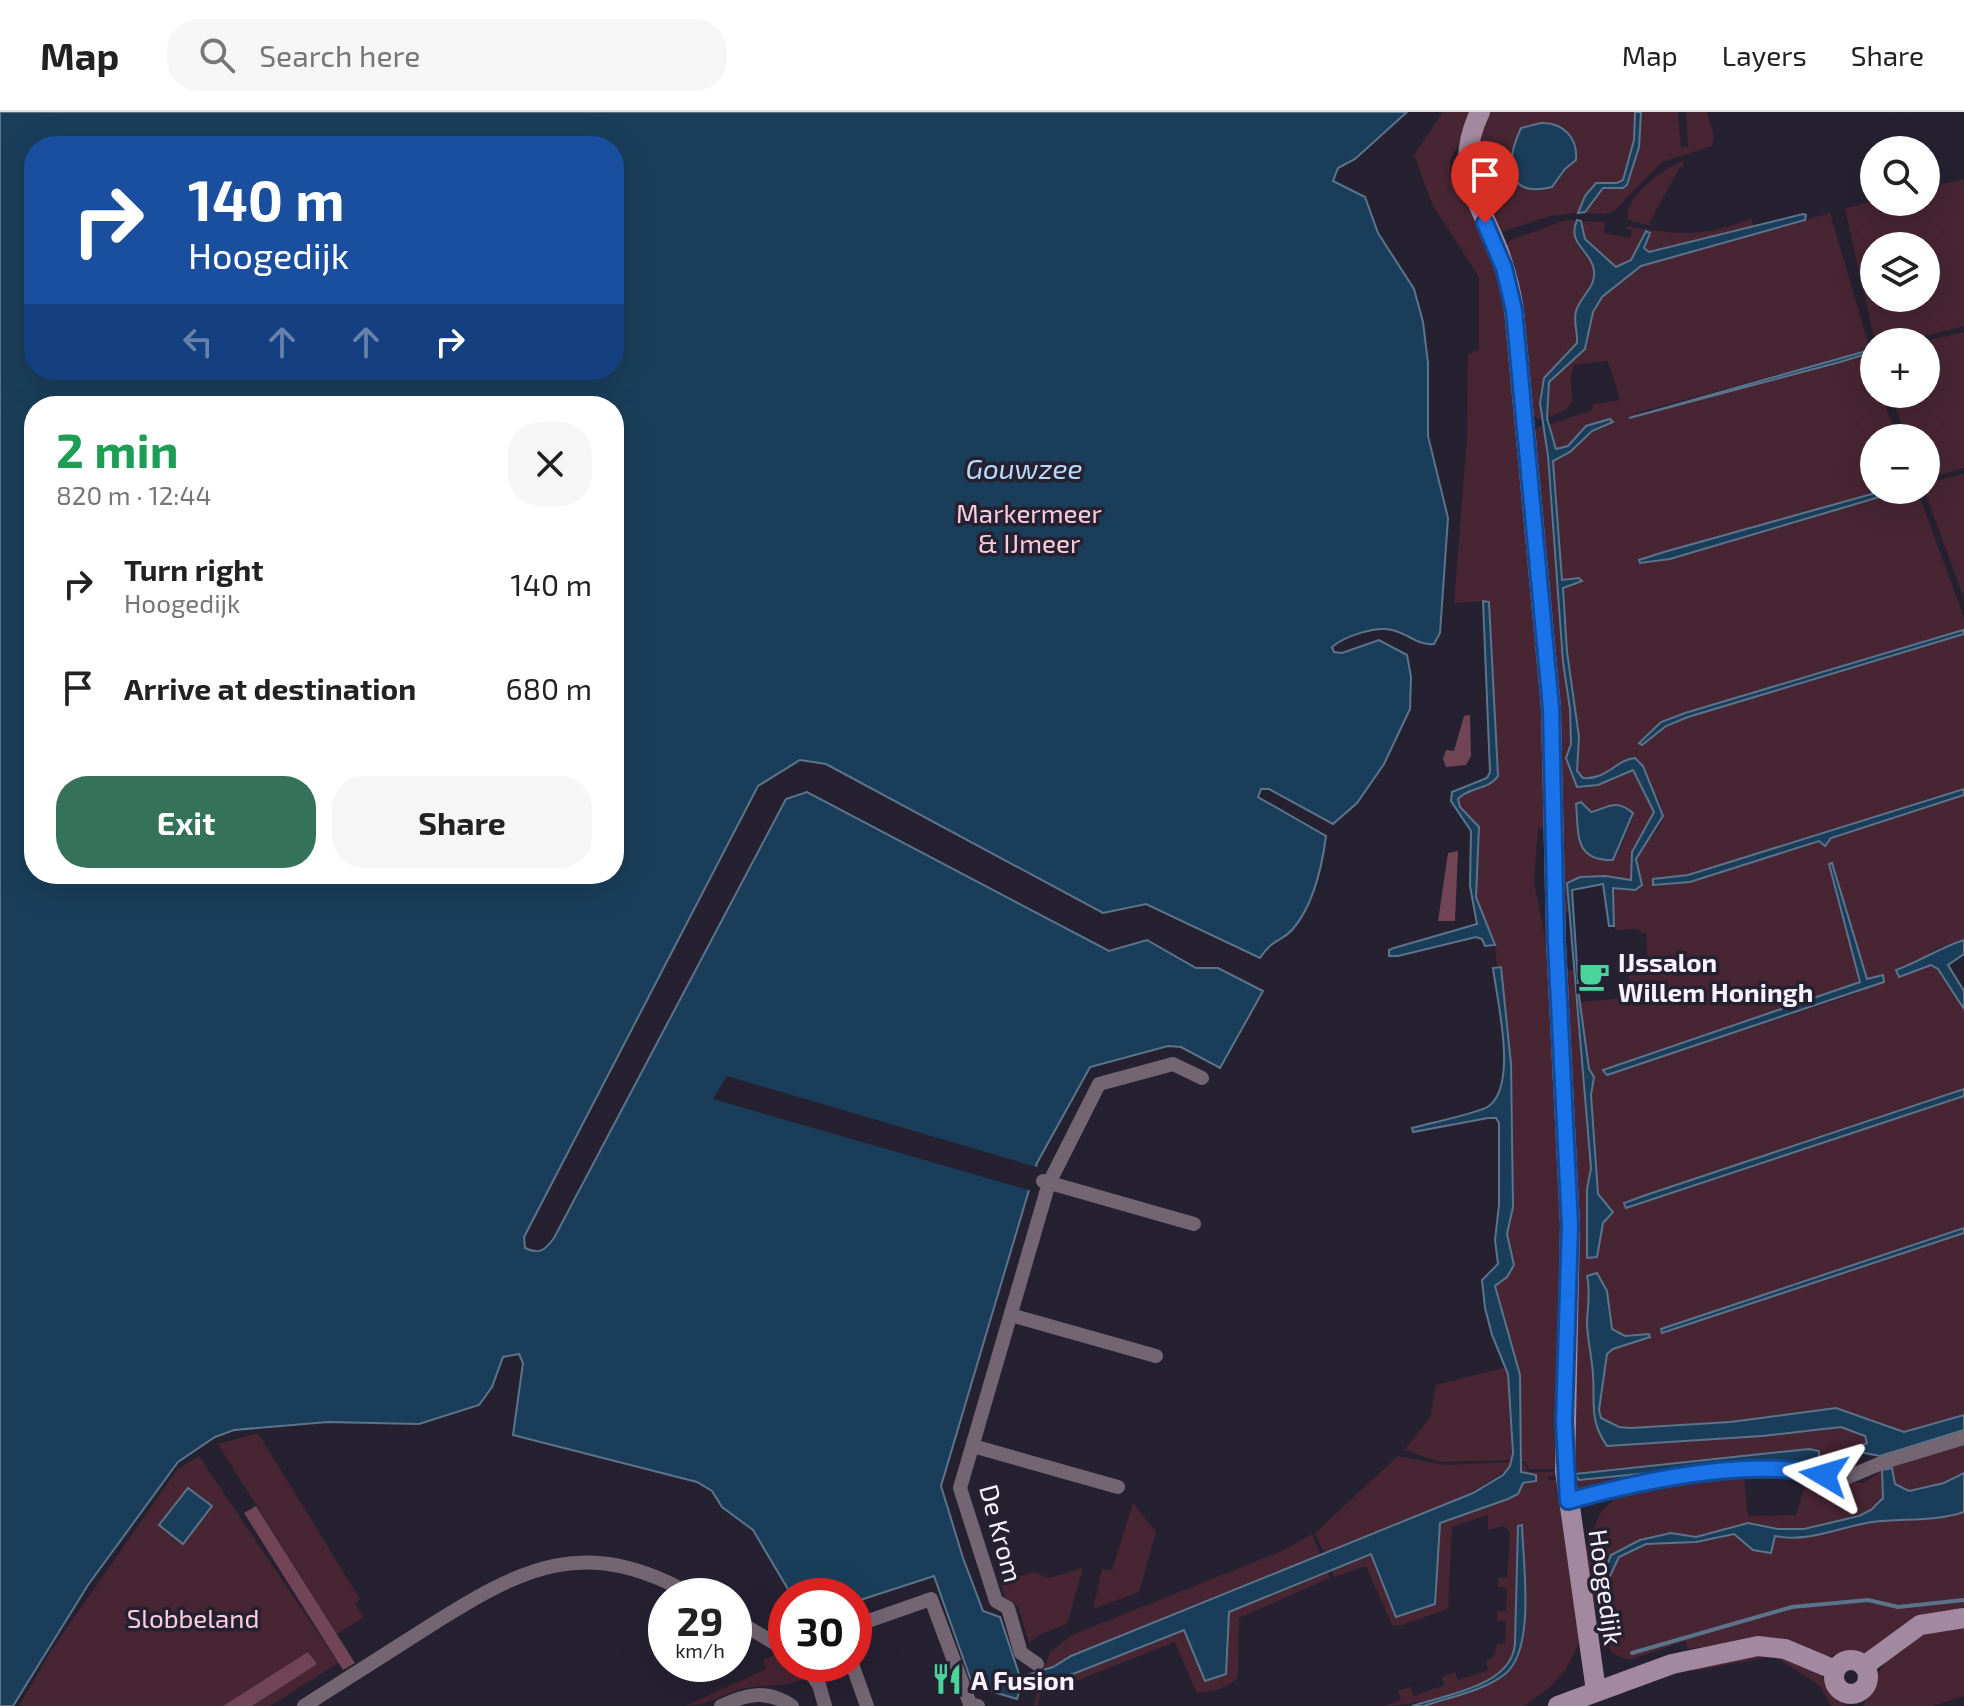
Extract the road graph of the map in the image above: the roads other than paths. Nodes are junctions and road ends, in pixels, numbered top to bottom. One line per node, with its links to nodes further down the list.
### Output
1 (1480, 112): 10 (street, Hoogedijk)
2 (1202, 1078): 3 (street, De Krom)
3 (1046, 1182): 4 (street); 5 (street, De Krom)
4 (1194, 1224)
5 (1011, 1315): 6 (street); 8 (street, De Krom)
6 (1156, 1356)
7 (1964, 1438): 10 (street)
8 (973, 1446): 9 (street, De Krom); 14 (street, De Krom)
9 (1118, 1487)
10 (1568, 1501): 19 (street, Hoogedijk)
11 (663, 1578): 21 (street)
12 (1964, 1618): 15 (street)
13 (872, 1620): 26 (street)
14 (1037, 1664)
15 (1864, 1666): 16 (street); 20 (street)
16 (1835, 1670): 19 (street); 20 (street)
17 (818, 1682): 24 (street)
18 (858, 1682): 25 (street)
19 (1596, 1691): 27 (street)
20 (1855, 1700)
21 (304, 1706)
22 (721, 1706): 23 (street)
23 (792, 1706)
24 (825, 1706)
25 (867, 1706)
26 (978, 1706)
27 (1558, 1706)

